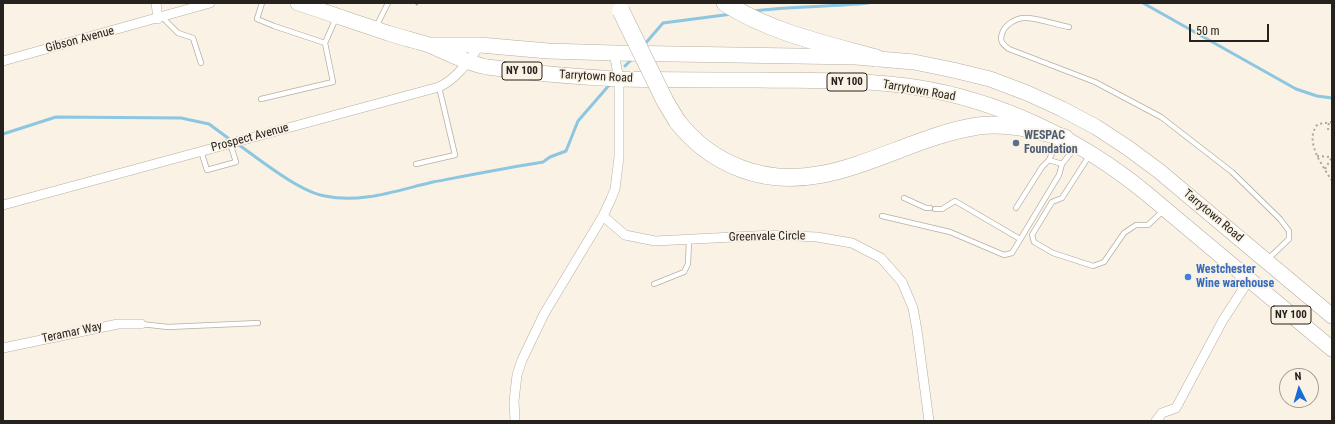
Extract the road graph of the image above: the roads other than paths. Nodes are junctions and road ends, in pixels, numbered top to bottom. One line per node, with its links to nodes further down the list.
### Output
1 (156, 3): 9 (street)
2 (210, 3): 9 (street, Gibson Avenue)
3 (262, 3): 12 (lane)
4 (298, 3): 8 (main road, Tarrytown Road / NY 100)
5 (388, 3): 11 (lane)
6 (727, 4): 16 (highway)
7 (619, 7): 23 (highway, bridge)
8 (337, 16): 11 (main road, Tarrytown Road / NY 100); 12 (lane)
9 (160, 18): 17 (street, Gibson Avenue); 19 (lane)
10 (1069, 27): 38 (lane)
11 (375, 28): 14 (main road, Tarrytown Road / NY 100)
12 (325, 43): 22 (lane)
13 (480, 45): 14 (main road, Tarrytown Road / NY 100); 15 (main road, Tarrytown Road / NY 100); 18 (street, Prospect Avenue)
14 (430, 46): 18 (main road, Tarrytown Road / NY 100)
15 (614, 53): 16 (main road, Tarrytown Road / NY 100); 20 (street)
16 (876, 58): 38 (main road, Tarrytown Road / NY 100)
17 (3, 61)
18 (468, 62): 20 (main road, Tarrytown Road / NY 100); 21 (street, Prospect Avenue)
19 (201, 63)
20 (619, 79): 23 (main road, Tarrytown Road / NY 100); 34 (street)
21 (439, 87): 24 (street, Prospect Avenue); 28 (lane)
22 (261, 100)
23 (1070, 141): 26 (main road, Tarrytown Road / NY 100); 27 (lane); 29 (lane)
24 (230, 142): 25 (street, Prospect Avenue); 25 (lane)
25 (201, 151): 31 (street, Prospect Avenue)
26 (1091, 153): 33 (main road, Tarrytown Road / NY 100); 33 (lane)
27 (1049, 160): 29 (lane); 32 (lane)
28 (416, 164)
29 (1062, 164): 36 (lane)
30 (904, 198): 36 (lane)
31 (3, 205)
32 (1016, 208)
33 (1164, 209): 39 (main road, Tarrytown Road / NY 100)
34 (603, 216): 37 (street, Greenvale Circle); 46 (street)
35 (882, 216): 36 (lane)
36 (1020, 239)
37 (689, 240): 40 (lane); 47 (street, Greenvale Circle)
38 (1266, 261): 39 (main road); 41 (main road, Tarrytown Road / NY 100)
39 (1249, 280): 45 (main road, Tarrytown Road / NY 100); 48 (street)
40 (654, 284)
41 (1332, 316)
42 (258, 323): 43 (lane)
43 (141, 324): 44 (street, Teramar Way)
44 (3, 348)
45 (1332, 349)
46 (515, 421)
47 (929, 421)
48 (1156, 421)

